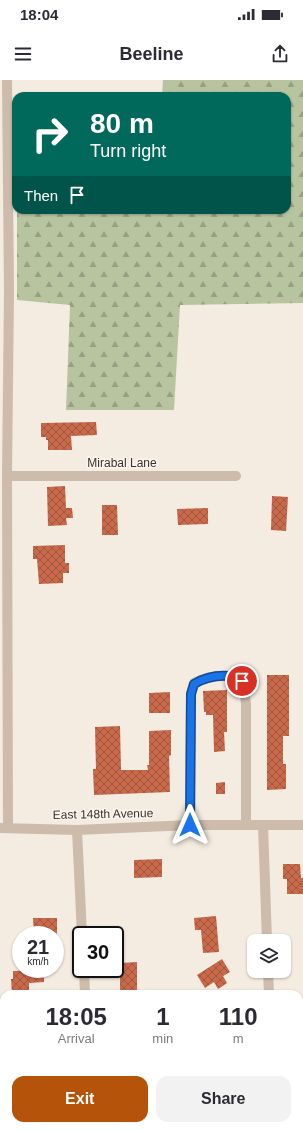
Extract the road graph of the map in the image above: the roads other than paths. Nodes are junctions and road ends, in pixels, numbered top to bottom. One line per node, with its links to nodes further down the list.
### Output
1 (7, 80): 2 (street)
2 (4, 291): 3 (street)
3 (7, 476): 4 (street, Mirabal Lane); 9 (street)
4 (236, 476)
5 (190, 825): 6 (street, East 148th Avenue); 6 (street); 10 (street, East 148th Avenue)
6 (246, 825): 7 (street, East 148th Avenue)
7 (263, 825): 8 (street, East 148th Avenue); 12 (street)
8 (303, 825)
9 (4, 828): 10 (street, East 148th Avenue)
10 (77, 830): 11 (street)
11 (82, 926)
12 (267, 934)
13 (84, 978): 15 (street)
14 (268, 978): 16 (street)
15 (85, 990)
16 (269, 990)

